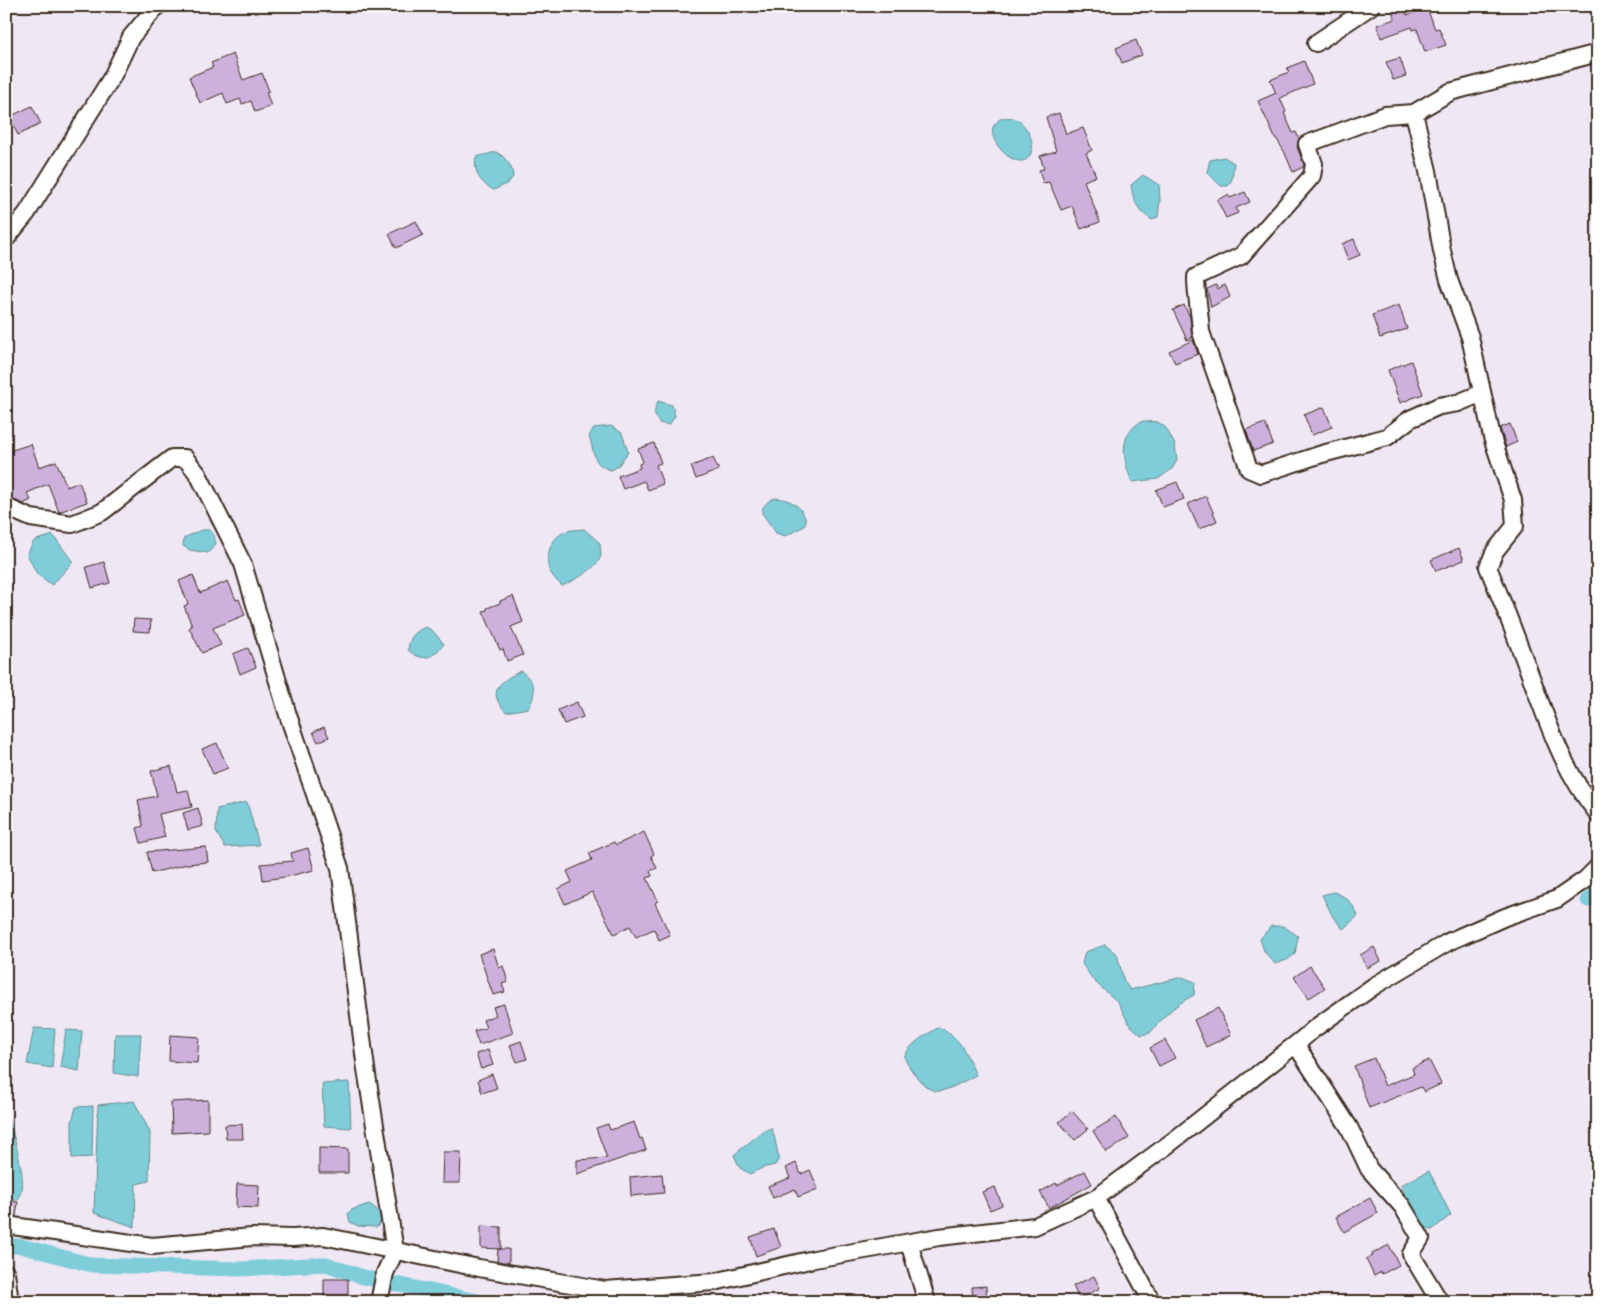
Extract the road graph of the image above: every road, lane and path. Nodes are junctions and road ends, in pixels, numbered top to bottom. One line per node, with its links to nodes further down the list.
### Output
1 (157, 6): 6 (street)
2 (1371, 6): 3 (street)
3 (1316, 43)
4 (1598, 53): 5 (street)
5 (1414, 113): 7 (street); 7 (street)
6 (6, 239)
7 (1482, 393): 9 (street)
8 (6, 507): 15 (street)
9 (1598, 814)
10 (1598, 867): 11 (street)
11 (1296, 1045): 12 (street); 21 (street)
12 (1096, 1198): 14 (street); 20 (street)
13 (6, 1225): 15 (street)
14 (911, 1246): 15 (street); 17 (street)
15 (395, 1250): 18 (street)
16 (6, 1273): 19 (street)
17 (925, 1294)
18 (379, 1301)
19 (10, 1302)
20 (1152, 1302)
21 (1440, 1302)

